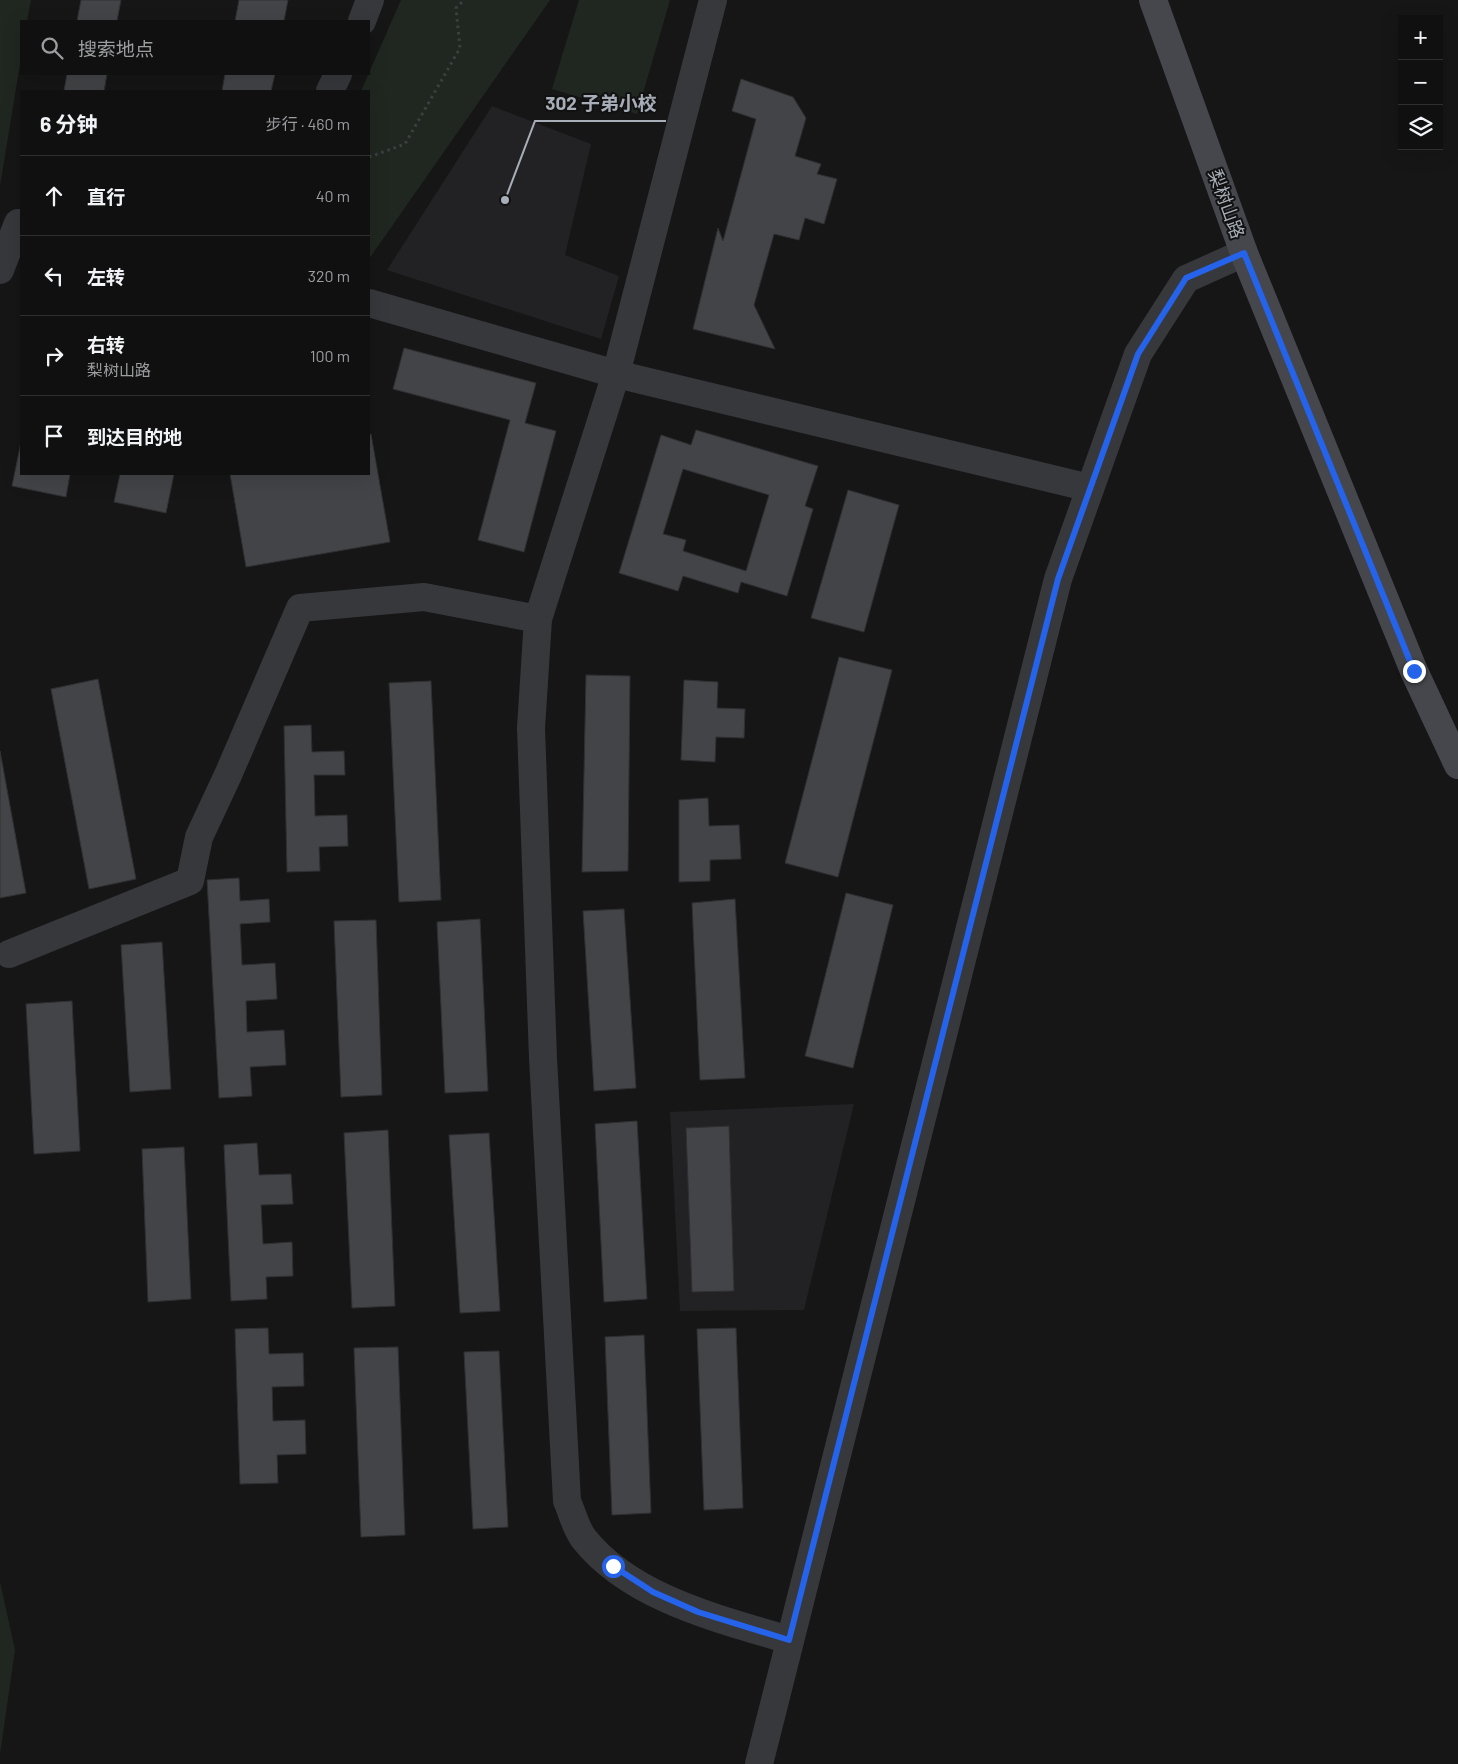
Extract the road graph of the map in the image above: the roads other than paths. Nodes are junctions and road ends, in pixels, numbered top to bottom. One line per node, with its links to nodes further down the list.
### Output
1 (370, 0): 4 (street)
2 (713, 0): 11 (street)
3 (1153, 0): 8 (main road, 梨树山路)
4 (362, 20)
5 (338, 75): 6 (street)
6 (330, 90)
7 (20, 223): 9 (street)
8 (1244, 253): 12 (street); 14 (main road, 梨树山路)
9 (0, 270)
10 (370, 303): 11 (street)
11 (616, 374): 12 (street); 13 (street)
12 (1090, 488): 16 (street)
13 (538, 619): 15 (street); 16 (street)
14 (1458, 765)
15 (9, 954)
16 (789, 1640): 17 (street)
17 (759, 1764)

